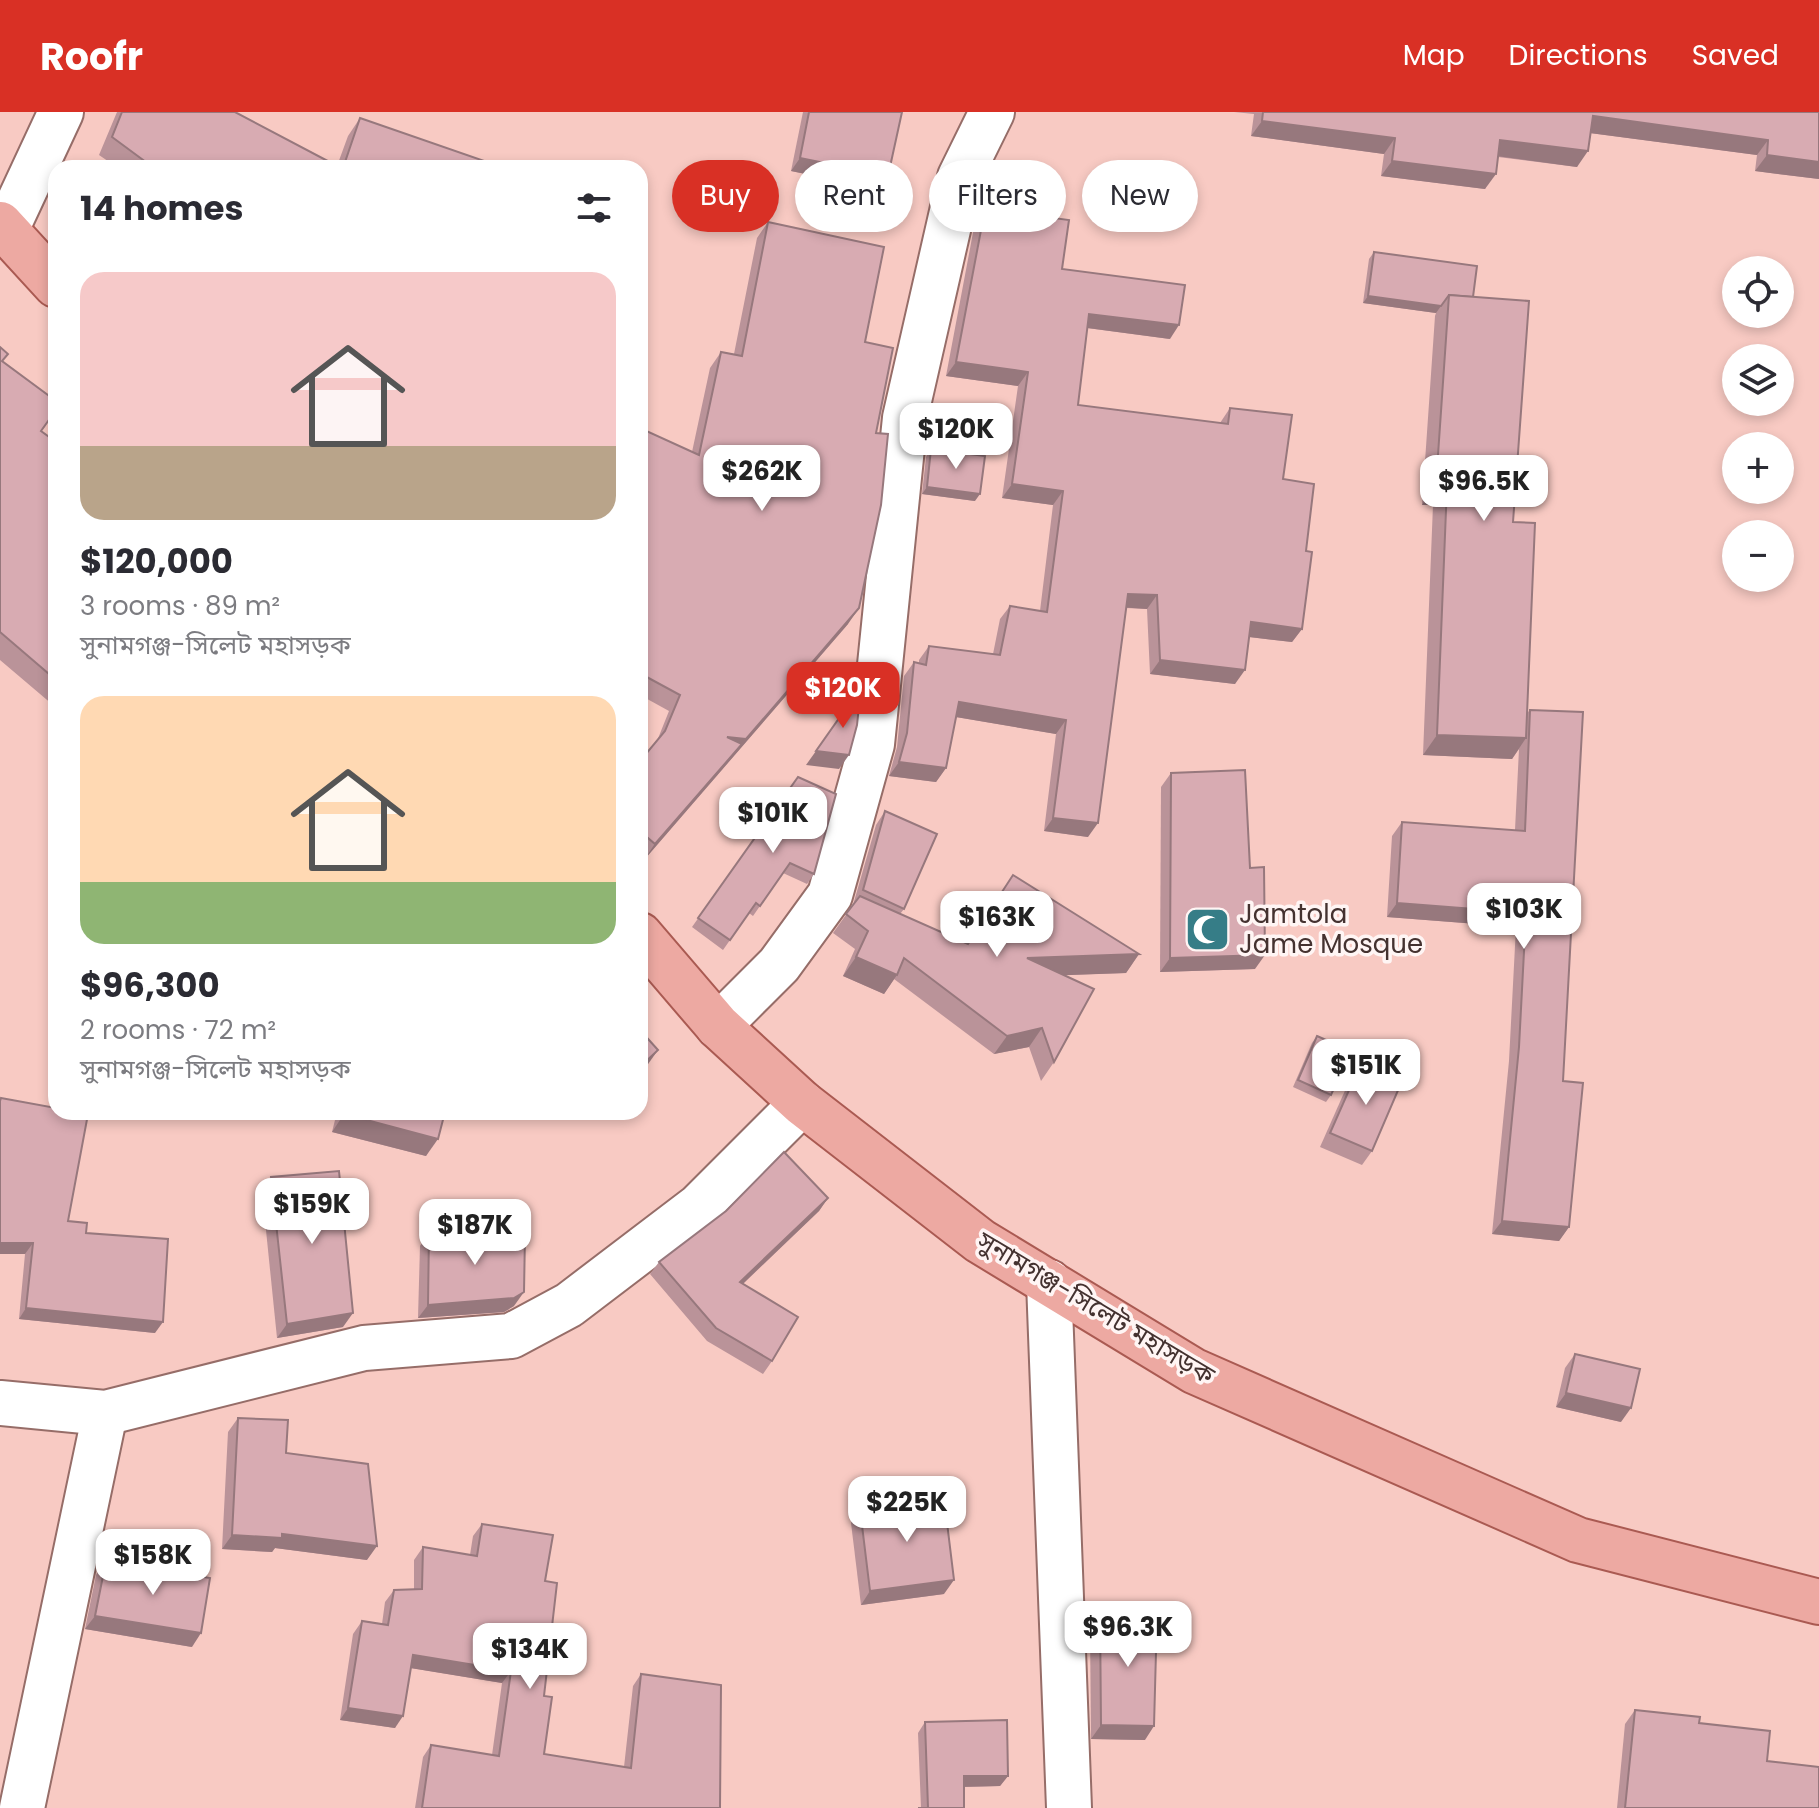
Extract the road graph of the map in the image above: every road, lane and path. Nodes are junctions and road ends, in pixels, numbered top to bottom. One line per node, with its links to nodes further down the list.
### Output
1 (61, 112): 3 (street)
2 (992, 112): 6 (street)
3 (3, 227): 4 (main road)
4 (48, 276)
5 (648, 944): 6 (main road, সুনামগঞ্জ-সিলেট মহাসড়ক)
6 (718, 1026): 7 (main road, সুনামগঞ্জ-সিলেট মহাসড়ক)
7 (802, 1103): 8 (main road, সুনামগঞ্জ-সিলেট মহাসড়ক); 10 (street)
8 (1049, 1282): 11 (main road, সুনামগঞ্জ-সিলেট মহাসড়ক); 13 (street)
9 (0, 1403): 10 (street)
10 (105, 1413): 12 (street)
11 (1819, 1602)
12 (22, 1808)
13 (1069, 1808)

